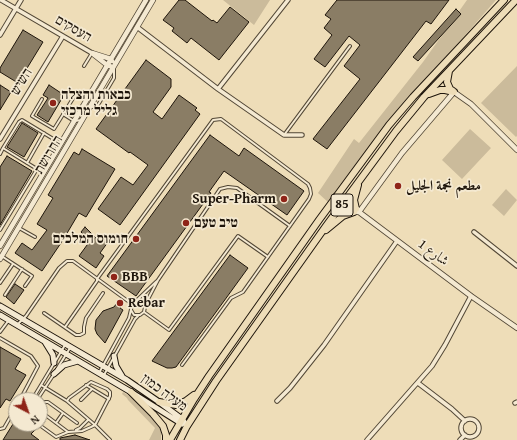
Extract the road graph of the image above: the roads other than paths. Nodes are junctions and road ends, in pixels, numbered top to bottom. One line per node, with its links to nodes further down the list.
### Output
1 (1, 0): 8 (street, העסקים)
2 (21, 0): 8 (street)
3 (146, 0): 14 (street, החרושת)
4 (153, 0): 9 (street, החרושת)
5 (288, 0): 19 (street)
6 (504, 0): 39 (highway, 85)
7 (516, 0): 18 (highway, 85)
8 (16, 9): 10 (street); 11 (street, העסקים)
9 (137, 27): 17 (street, החרושת); 19 (street)
10 (0, 35)
11 (63, 36): 13 (street, העסקים); 30 (street, השיש)
12 (350, 46): 28 (lane)
13 (92, 53): 14 (street); 15 (street); 16 (lane)
14 (111, 59): 15 (street, החרושת); 17 (street)
15 (107, 65): 17 (street); 26 (street, החרושת)
16 (84, 66)
17 (114, 66): 25 (street, החרושת)
18 (450, 69): 21 (highway); 22 (highway, 85)
19 (218, 89): 28 (street)
20 (76, 92): 24 (lane)
21 (454, 92): 22 (highway); 33 (street); 42 (street)
22 (424, 97): 38 (highway, 85)
23 (42, 99): 24 (lane)
24 (63, 114): 26 (lane)
25 (82, 120): 26 (lane); 47 (street, החרושת)
26 (74, 121): 31 (street, החרושת)
27 (44, 133): 31 (lane); 32 (lane); 35 (lane)
28 (284, 135): 29 (street)
29 (302, 135)
30 (0, 140)
31 (61, 143): 37 (street, החרושת)
32 (3, 148): 34 (lane); 35 (lane)
33 (517, 150)
34 (0, 154)
35 (27, 163): 36 (lane)
36 (37, 169): 37 (lane); 41 (lane)
37 (45, 170): 43 (street, החרושת)
38 (360, 180): 40 (highway, 85); 42 (highway)
39 (337, 196): 40 (street, شارع 1); 99 (highway, 85)
40 (344, 202): 42 (street, شارع 1); 51 (highway, 85)
41 (13, 208): 43 (lane); 44 (lane)
42 (356, 211): 51 (highway); 53 (street, شارع 1)
43 (20, 212): 46 (street, החרושת)
44 (4, 223): 46 (lane); 48 (lane)
45 (290, 226): 55 (lane); 60 (lane); 61 (lane)
46 (11, 227): 52 (street, החרושת)
47 (18, 228): 50 (lane); 56 (street, החרושת)
48 (0, 230)
49 (474, 232): 58 (street)
50 (35, 237)
51 (317, 238): 119 (highway, 85)
52 (2, 240): 54 (street, החרושת)
53 (397, 241): 66 (street, شارع 1); 107 (street)
54 (0, 246)
55 (268, 257): 72 (lane); 89 (lane)
56 (1, 258): 57 (lane)
57 (13, 264): 59 (lane); 62 (lane)
58 (517, 266)
59 (22, 270): 63 (lane); 65 (lane)
60 (98, 279): 68 (lane); 77 (lane); 79 (lane)
61 (158, 280): 67 (lane); 70 (lane)
62 (0, 283)
63 (25, 286)
64 (102, 293): 79 (lane)
65 (5, 295)
66 (471, 296): 80 (street, شارع 1); 94 (street)
67 (136, 302): 68 (lane); 70 (lane)
68 (132, 304): 71 (lane)
69 (0, 306): 77 (main road, מעלה כמון)
70 (145, 307): 72 (lane)
71 (131, 310): 75 (lane); 90 (lane)
72 (144, 312): 75 (lane)
73 (44, 313): 79 (lane)
74 (0, 315): 76 (main road, מעלה כמון)
75 (138, 316): 86 (lane)
76 (9, 320): 78 (main road, מעלה כמון); 81 (lane)
77 (22, 320): 78 (lane); 84 (main road, מעלה כמון)
78 (17, 325): 83 (main road, מעלה כמון)
79 (65, 327)
80 (517, 328)
81 (0, 332)
82 (0, 338): 100 (lane)
83 (43, 340): 85 (main road, מעלה כמון); 88 (main road)
84 (68, 346): 85 (lane); 85 (lane); 90 (main road, מעלה כמון)
85 (64, 352): 87 (main road, מעלה כמון); 88 (lane); 91 (lane)
86 (114, 356): 90 (lane); 93 (main road)
87 (78, 361): 91 (main road); 92 (main road, מעלה כמון)
88 (54, 364): 95 (lane)
89 (182, 365)
90 (105, 367): 92 (lane); 92 (lane); 93 (main road, מעלה כמון)
91 (54, 374): 97 (lane)
92 (101, 374): 103 (main road, מעלה כמון)
93 (127, 380): 109 (main road, מעלה כמון)
94 (418, 383): 115 (street); 130 (street)
95 (41, 385): 97 (lane); 101 (lane)
96 (86, 385): 98 (lane); 104 (lane); 106 (lane)
97 (45, 388): 102 (lane); 106 (lane)
98 (92, 389): 104 (lane); 105 (lane)
99 (199, 391): 109 (highway); 114 (highway, 85)
100 (24, 392)
101 (37, 392)
102 (42, 392)
103 (131, 392): 114 (main road, מעלה כמון); 127 (highway)
104 (109, 399): 118 (lane)
105 (81, 400)
106 (67, 401): 112 (lane)
107 (277, 401)
108 (48, 402): 110 (lane)
109 (159, 402): 114 (main road, מעלה כמון)
110 (63, 412): 116 (lane); 117 (lane)
111 (48, 417): 117 (lane)
112 (88, 420): 118 (lane); 122 (lane)
113 (8, 421): 120 (lane)
114 (181, 421): 119 (main road, מעלה כמון); 128 (highway, 85)
115 (465, 421): 124 (street); 125 (street)
116 (77, 422)
117 (56, 423): 123 (lane)
118 (95, 425): 122 (lane); 126 (lane)
119 (188, 426): 129 (highway, 85)
120 (0, 429)
121 (48, 431): 123 (lane)
122 (75, 431): 123 (lane)
123 (68, 432)
124 (465, 436): 125 (street); 131 (street)
125 (476, 438)
126 (110, 440)
127 (166, 440)
128 (170, 440)
129 (180, 440)
130 (367, 440)
131 (460, 440)

